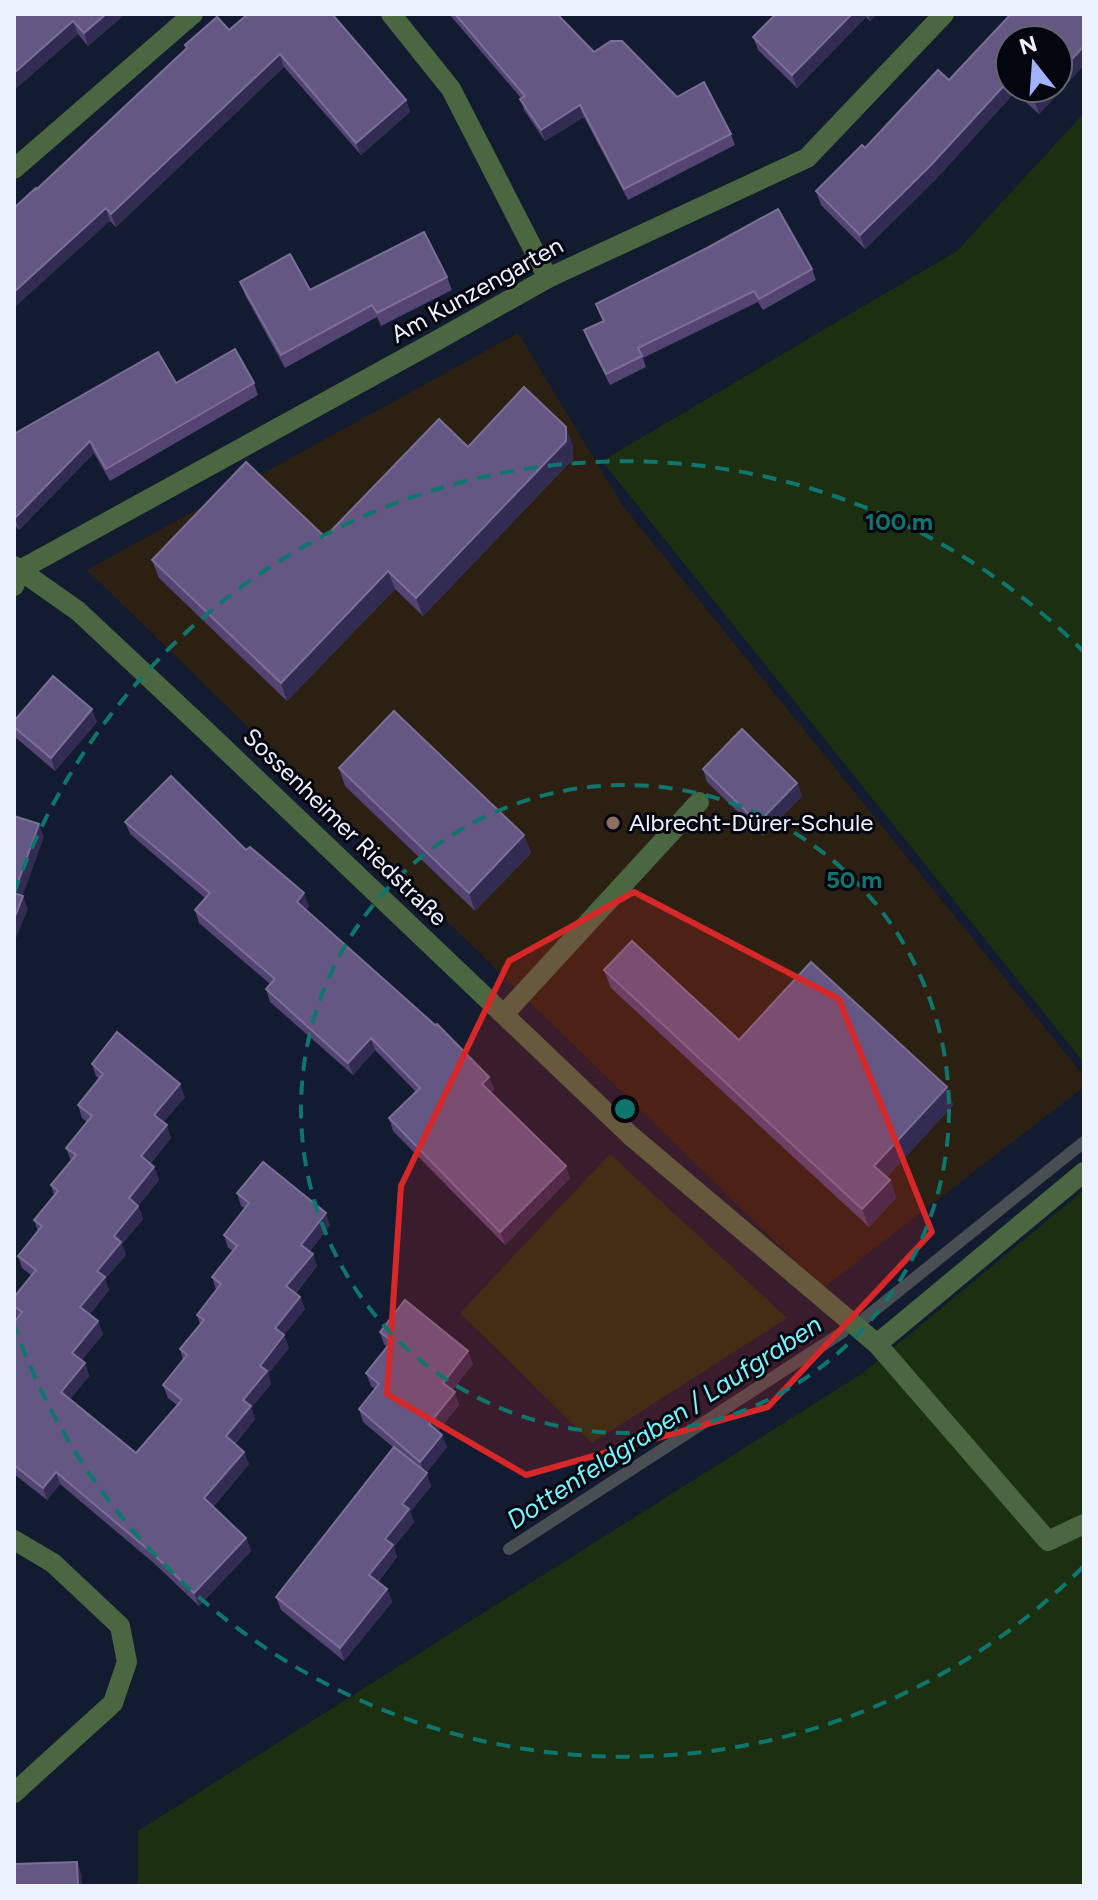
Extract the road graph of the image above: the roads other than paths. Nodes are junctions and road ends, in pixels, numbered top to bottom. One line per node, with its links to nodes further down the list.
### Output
1 (193, 14): 4 (street)
2 (944, 14): 5 (street, Am Kunzengarten)
3 (395, 15): 5 (street)
4 (14, 169)
5 (548, 278): 6 (street, Am Kunzengarten)
6 (16, 574): 8 (street, Sossenheimer Riedstraße)
7 (699, 802): 8 (street)
8 (504, 1014): 10 (street, Sossenheimer Riedstraße)
9 (1084, 1172): 10 (street)
10 (877, 1344): 11 (street, Sossenheimer Riedstraße)
11 (1084, 1524)
12 (14, 1540): 13 (street)
13 (14, 1793)

